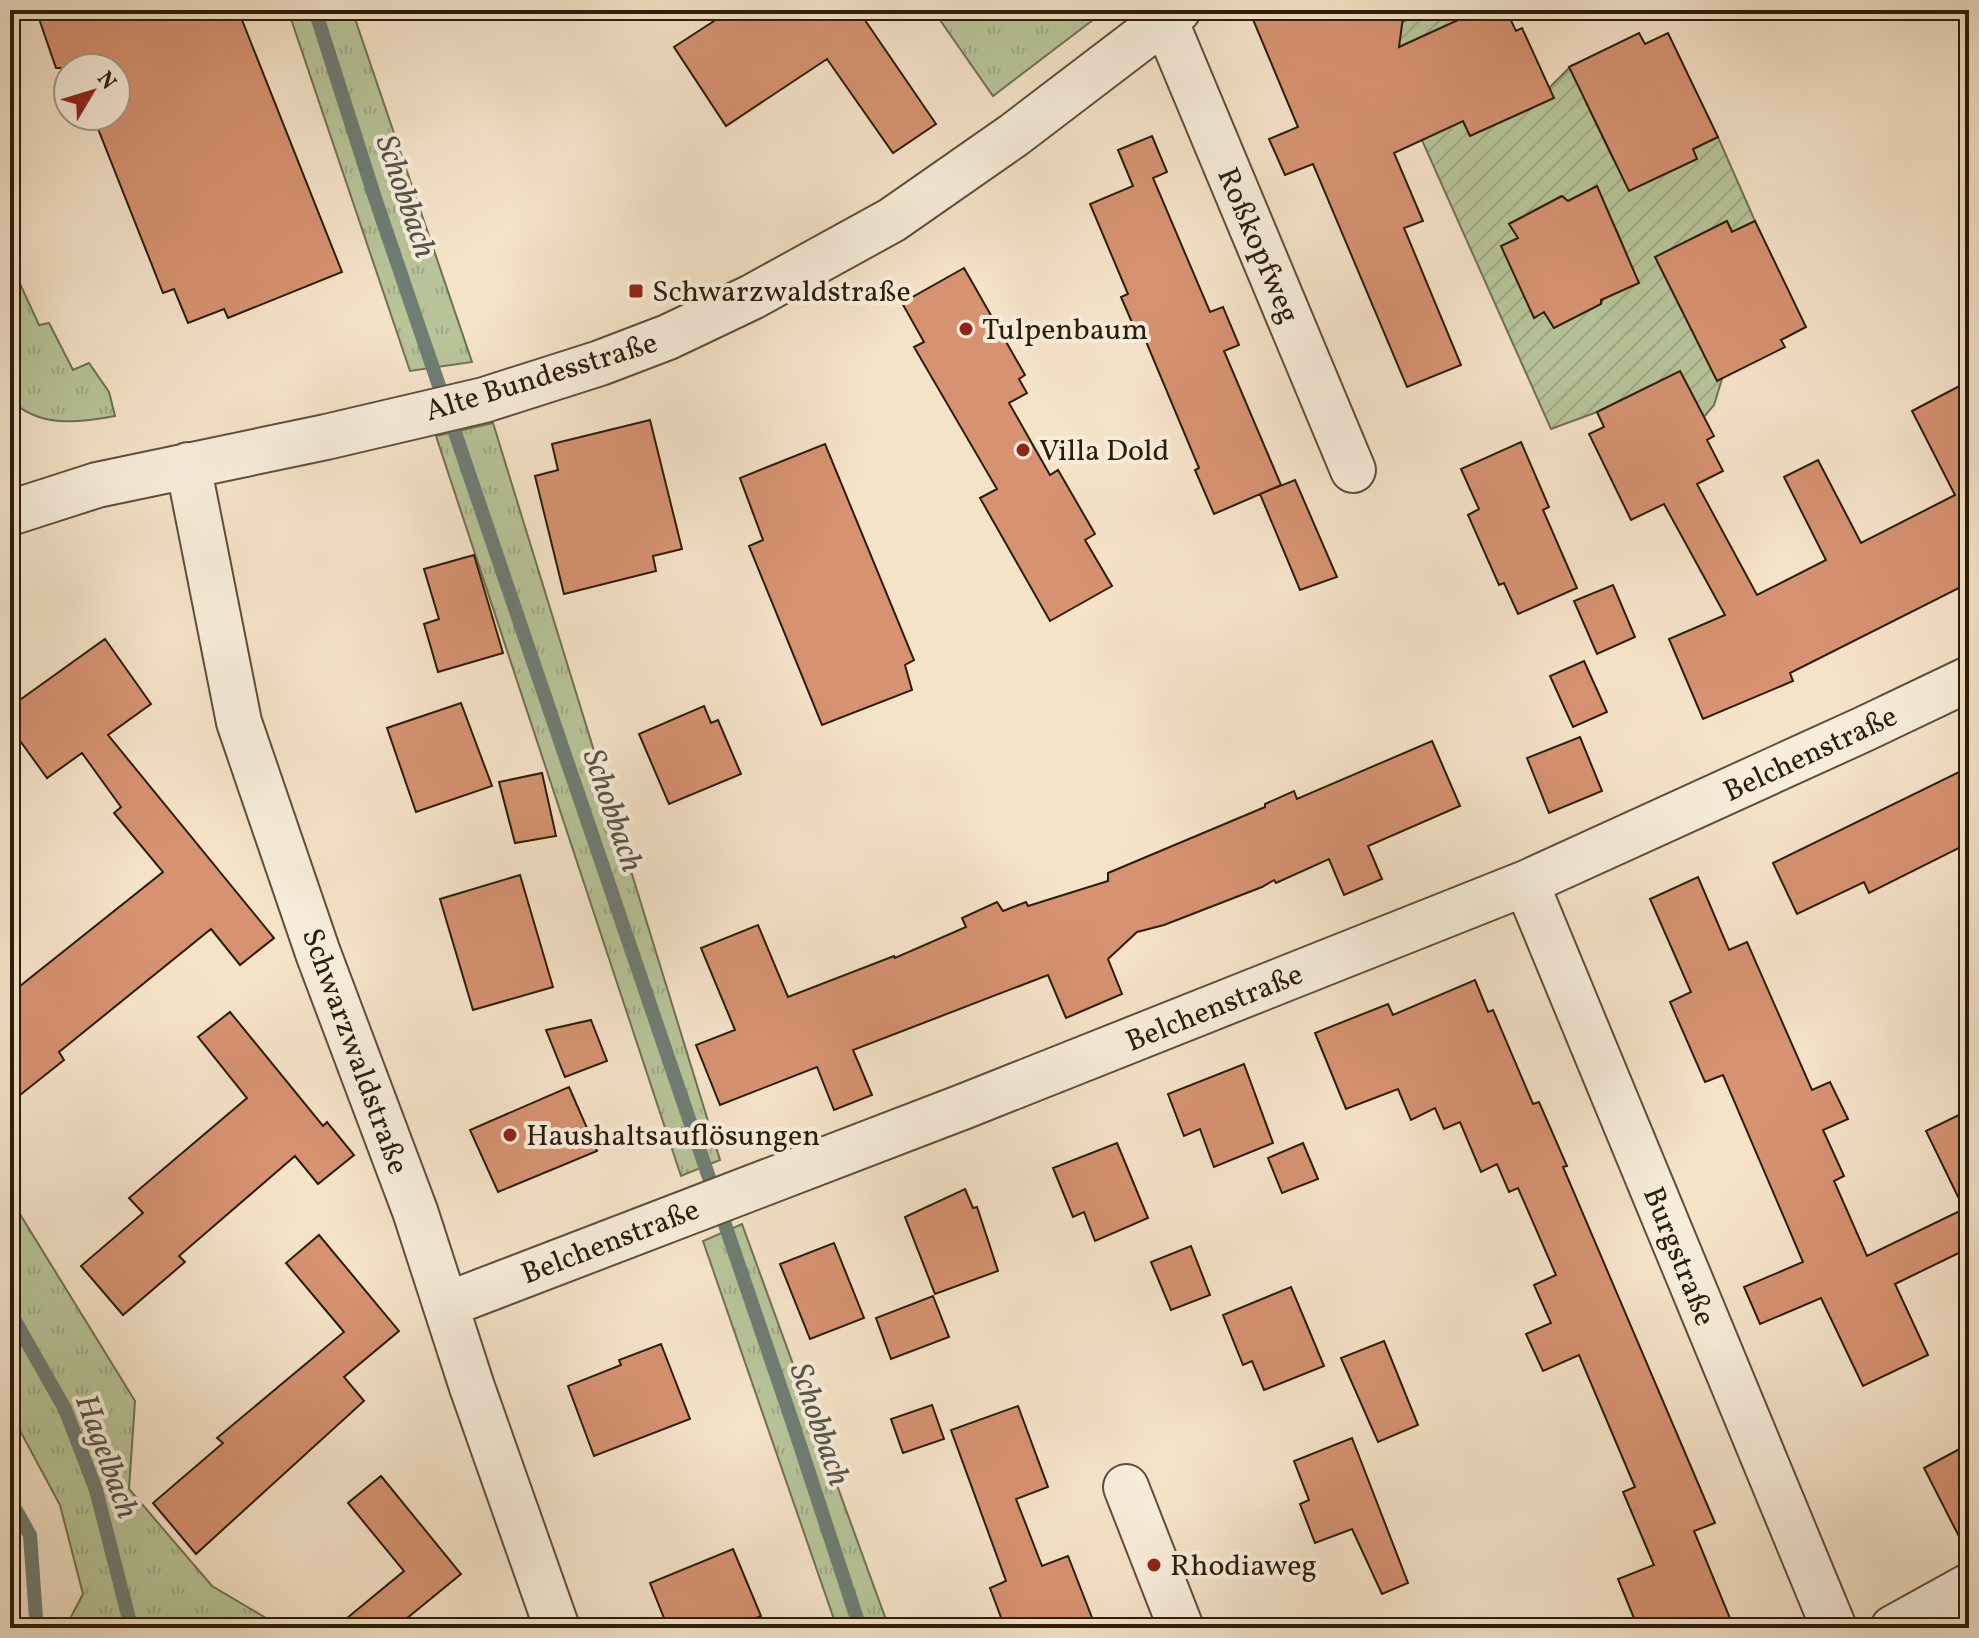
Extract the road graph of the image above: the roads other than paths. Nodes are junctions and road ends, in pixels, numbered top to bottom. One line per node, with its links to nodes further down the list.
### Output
1 (1171, 15): 2 (street, Alte Bundesstraße); 3 (street, Roßkopfweg)
2 (188, 465): 4 (street, Alte Bundesstraße); 7 (street, Schwarzwaldstraße)
3 (1353, 470)
4 (10, 513)
5 (1969, 679): 6 (street, Belchenstraße)
6 (1526, 883): 7 (street, Belchenstraße); 12 (street, Burgstraße)
7 (446, 1305): 10 (street, Schwarzwaldstraße)
8 (1126, 1487): 11 (street)
9 (1969, 1586): 13 (street)
10 (557, 1628)
11 (1181, 1628)
12 (1834, 1628)
13 (1893, 1628)

